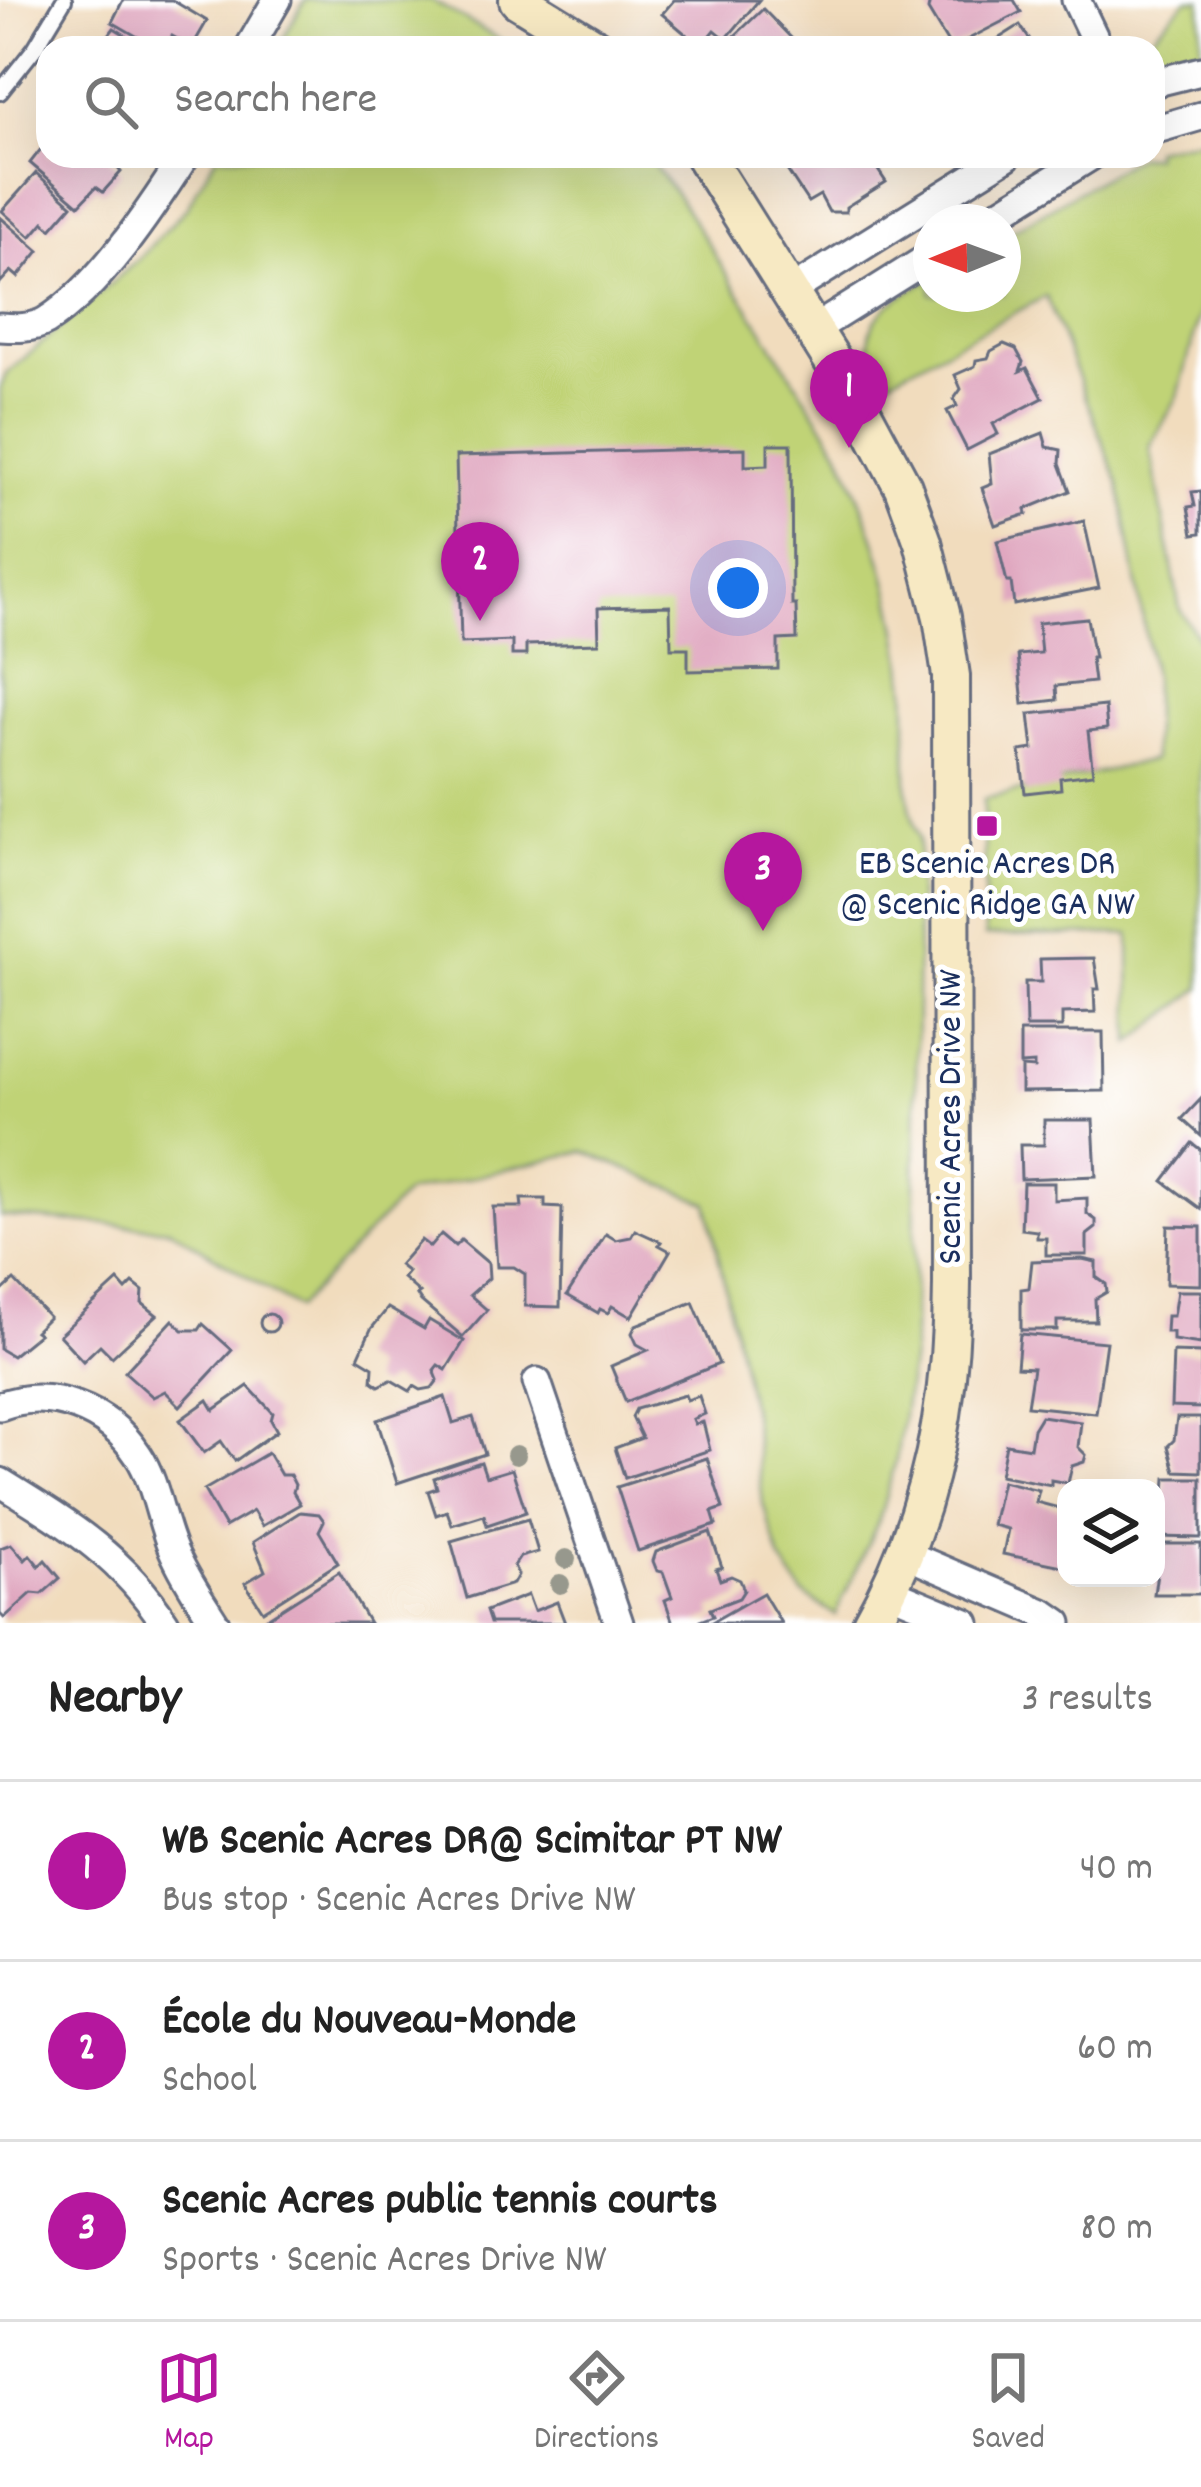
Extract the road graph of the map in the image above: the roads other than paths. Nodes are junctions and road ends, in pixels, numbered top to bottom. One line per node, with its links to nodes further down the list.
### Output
1 (64, 0): 5 (lane)
2 (277, 0): 6 (street)
3 (518, 0): 7 (street)
4 (1076, 0): 8 (street)
5 (42, 36)
6 (256, 36)
7 (576, 36)
8 (1093, 36)
9 (36, 46): 12 (lane)
10 (1201, 71): 11 (street)
11 (1165, 80)
12 (0, 92)
13 (1201, 116): 14 (street)
14 (1165, 126)
15 (177, 168): 22 (street)
16 (712, 168): 21 (street, Scenic Acres Drive NW)
17 (988, 168): 21 (street)
18 (1072, 168): 19 (street)
19 (1014, 204)
20 (913, 267): 23 (street)
21 (789, 292): 23 (street, Scenic Acres Drive NW)
22 (0, 327)
23 (813, 330): 27 (street, Scenic Acres Drive NW)
24 (537, 1382): 31 (street)
25 (0, 1406): 30 (street)
26 (0, 1482): 29 (street)
27 (904, 1554): 28 (street, Scenic Acres Drive NW); 34 (street)
28 (889, 1591): 32 (street, Scenic Acres Drive NW); 33 (street)
29 (165, 1623)
30 (215, 1623)
31 (619, 1623)
32 (871, 1623)
33 (966, 1623)
34 (1058, 1623)

